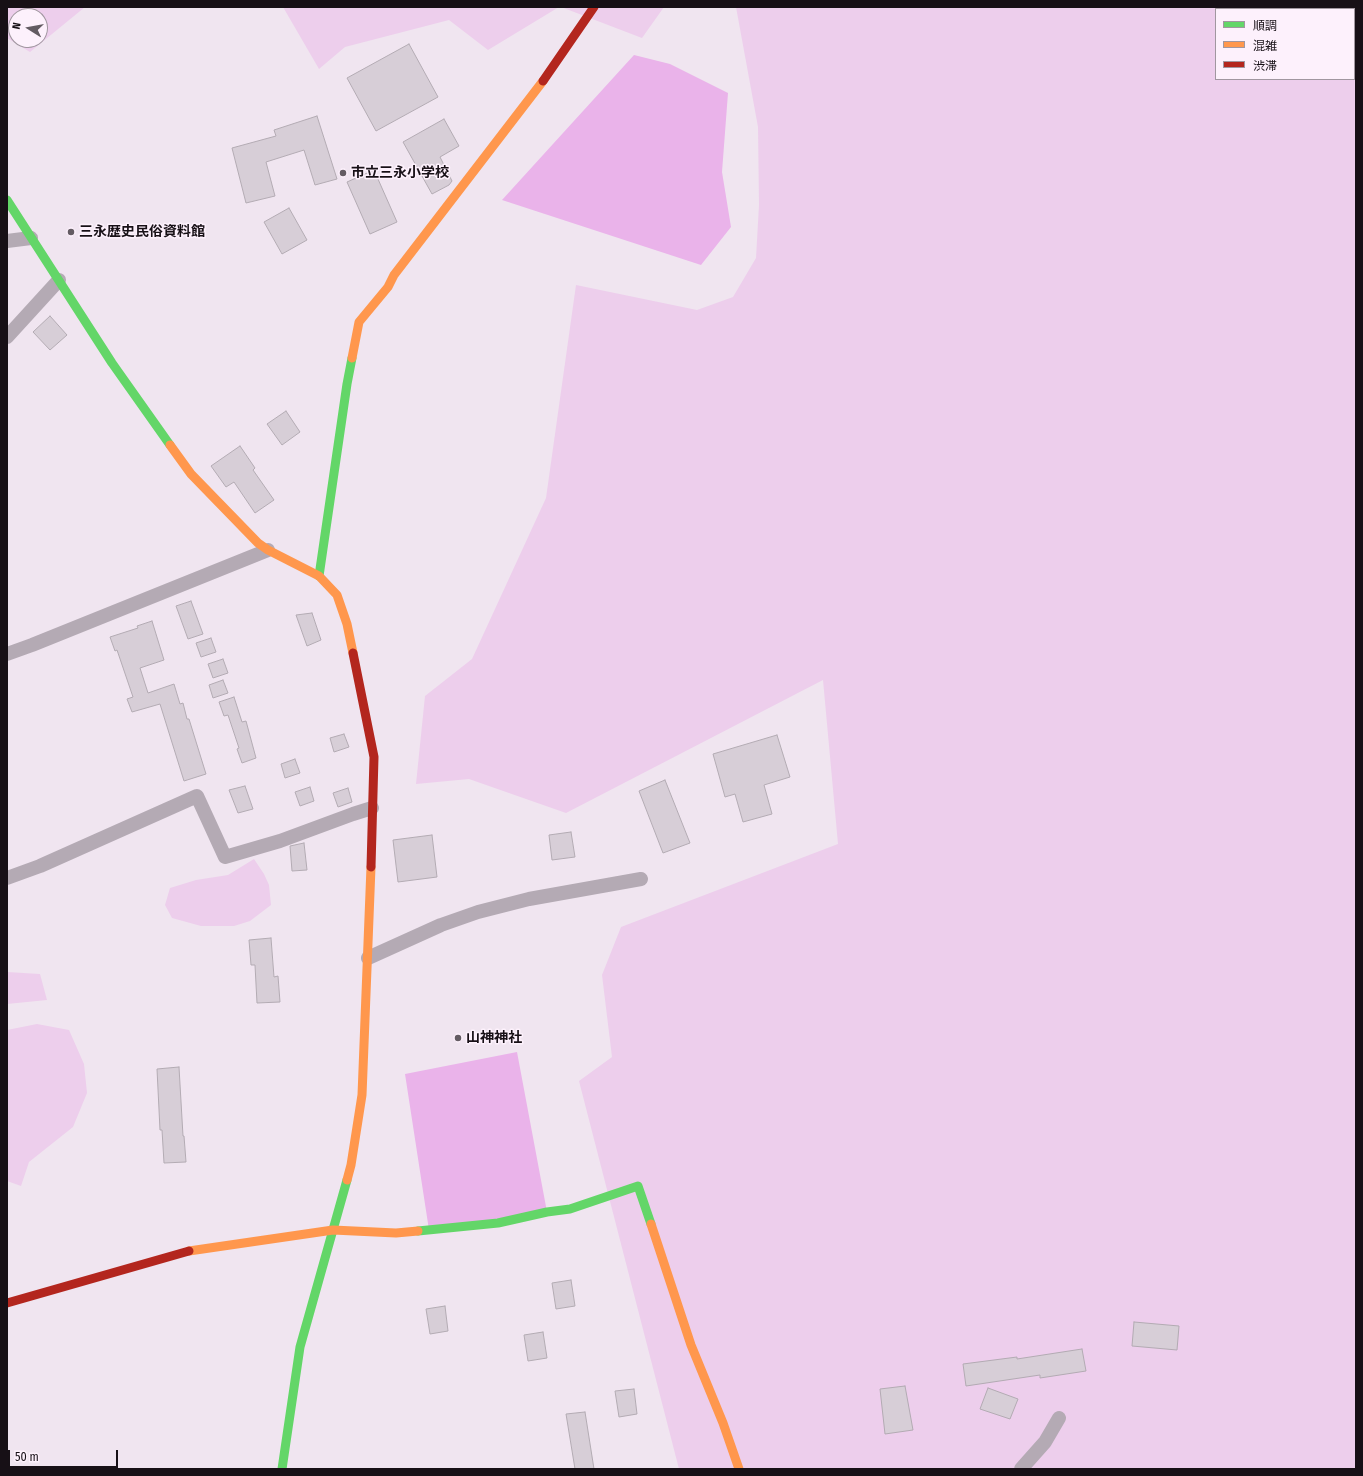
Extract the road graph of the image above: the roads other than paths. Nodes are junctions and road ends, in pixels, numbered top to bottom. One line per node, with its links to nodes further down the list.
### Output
1 (594, 7): 8 (street)
2 (7, 200): 3 (street)
3 (32, 238): 4 (street); 5 (street)
4 (7, 241)
5 (59, 280): 6 (street); 7 (street)
6 (7, 337)
7 (268, 550): 8 (street); 9 (street)
8 (319, 576): 10 (street)
9 (7, 654)
10 (372, 808): 11 (street); 13 (street)
11 (7, 878)
12 (641, 878): 13 (street)
13 (368, 958): 14 (street)
14 (333, 1230): 15 (street); 17 (street); 18 (street)
15 (7, 1303)
16 (1059, 1418): 19 (street)
17 (282, 1469)
18 (739, 1469)
19 (1021, 1469)

